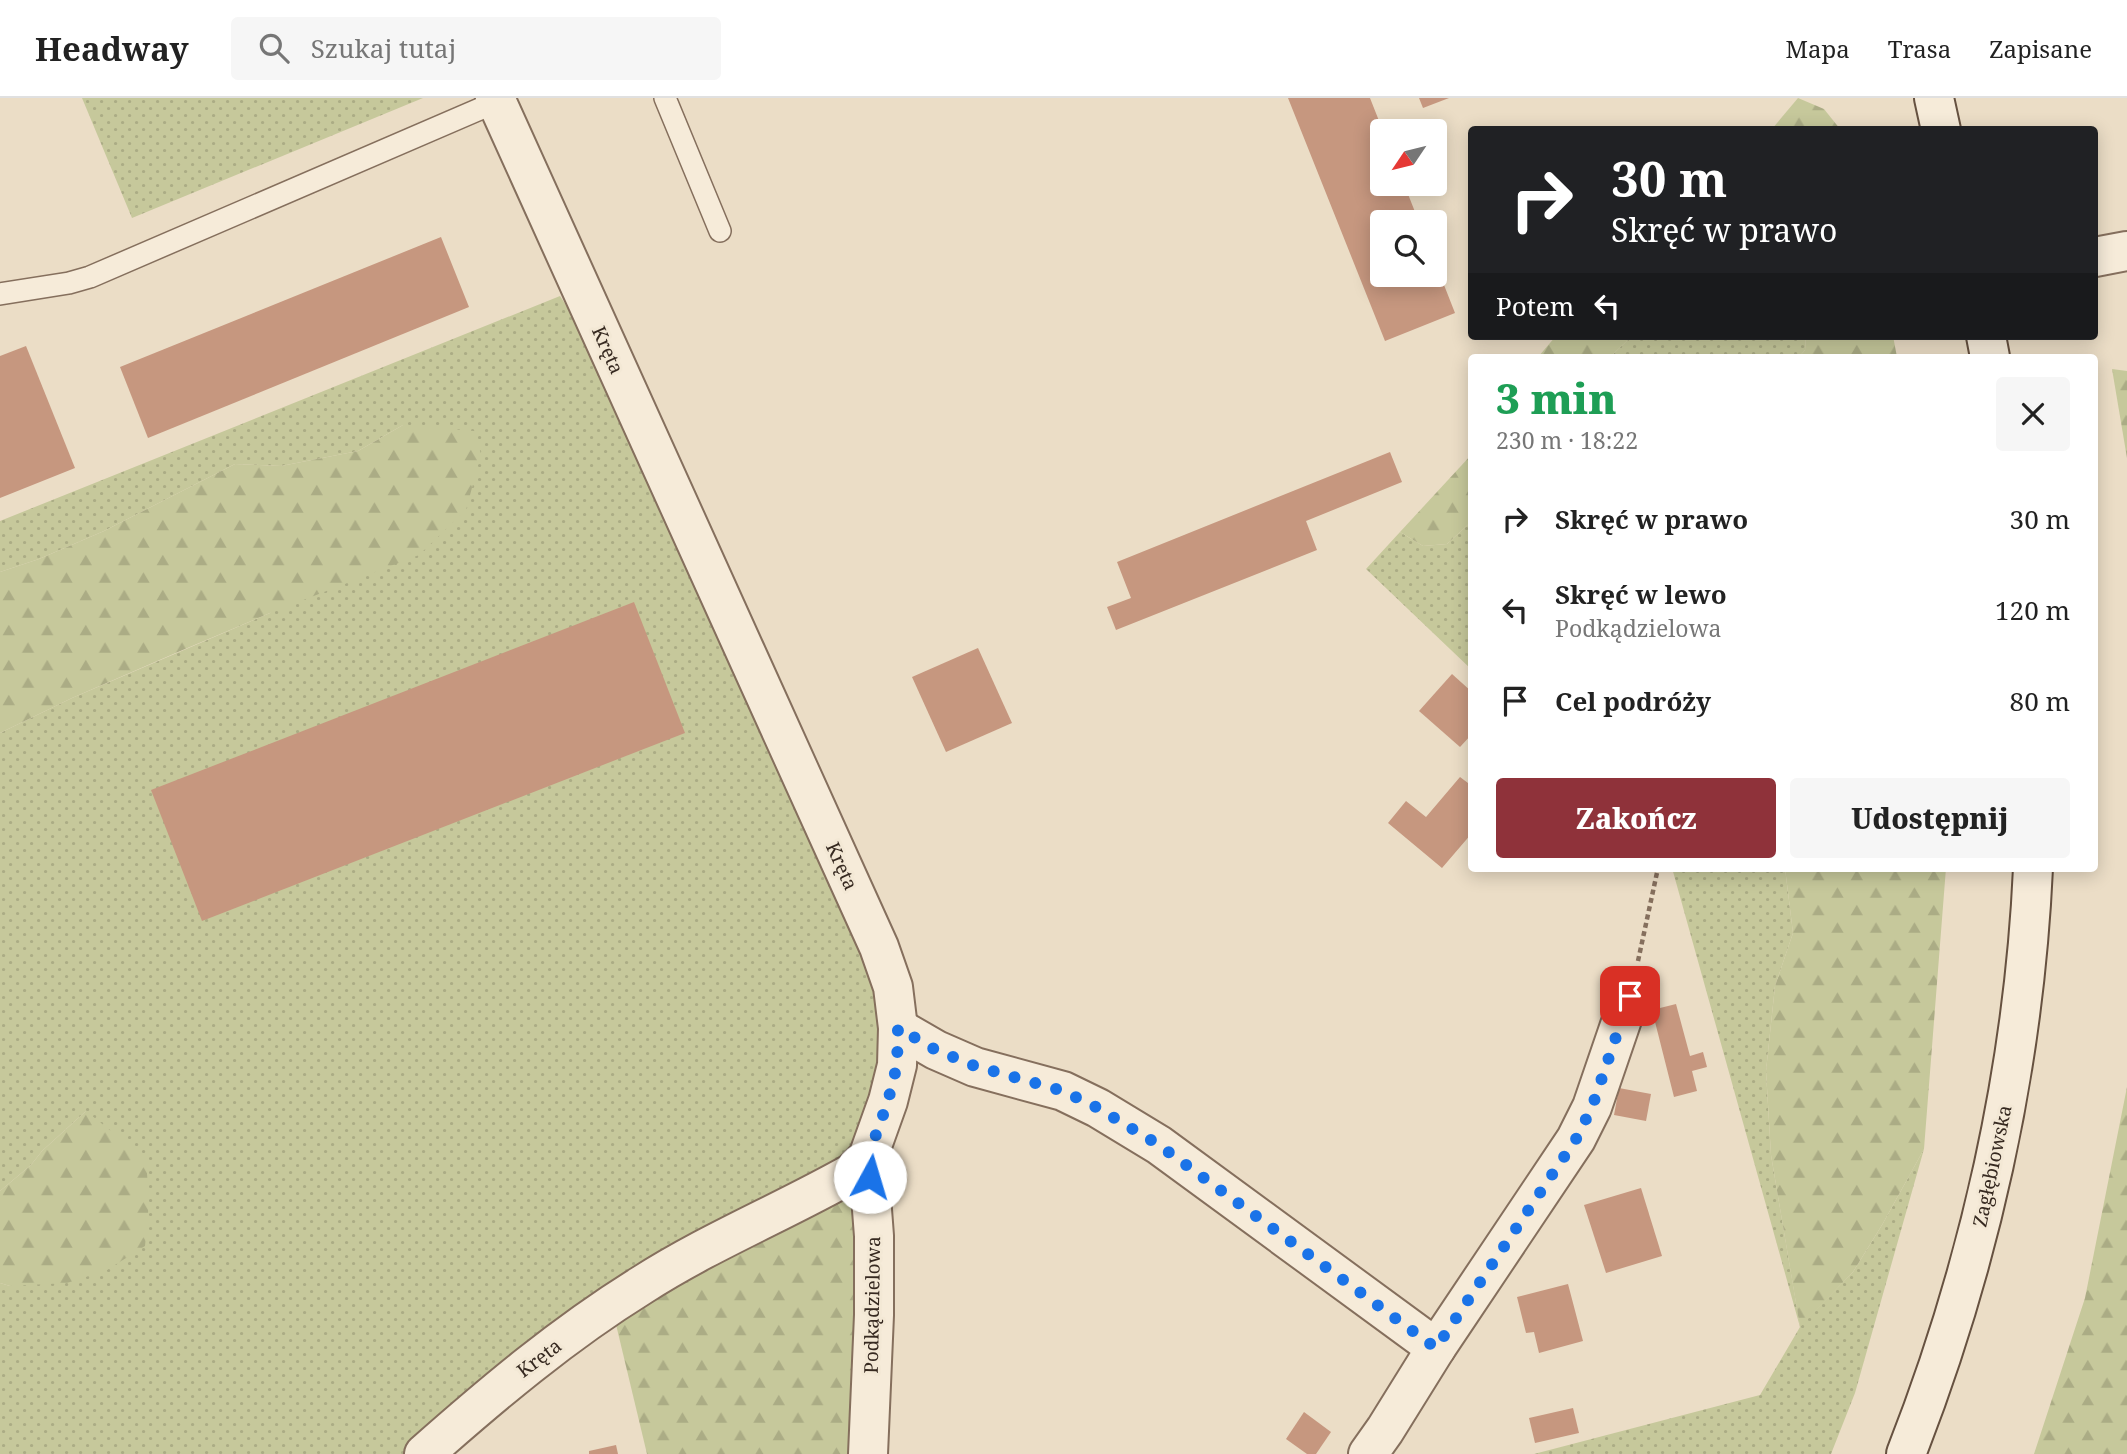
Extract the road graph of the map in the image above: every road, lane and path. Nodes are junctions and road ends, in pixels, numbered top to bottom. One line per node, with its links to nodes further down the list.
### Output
1 (665, 98): 5 (lane)
2 (1934, 98): 4 (street)
3 (496, 100): 8 (lane); 12 (street, Kręta)
4 (1940, 126)
5 (720, 231)
6 (2127, 251): 7 (street)
7 (2098, 256)
8 (0, 294)
9 (1657, 872): 11 (path)
10 (2033, 872): 18 (street, Zagłębiowska)
11 (1630, 996): 14 (street)
12 (898, 1028): 13 (street, Kręta); 14 (street)
13 (868, 1157): 15 (street, Kręta); 16 (street, Podkądzielowa)
14 (1436, 1348): 17 (street)
15 (424, 1454)
16 (868, 1454)
17 (1367, 1454)
18 (1906, 1454)

